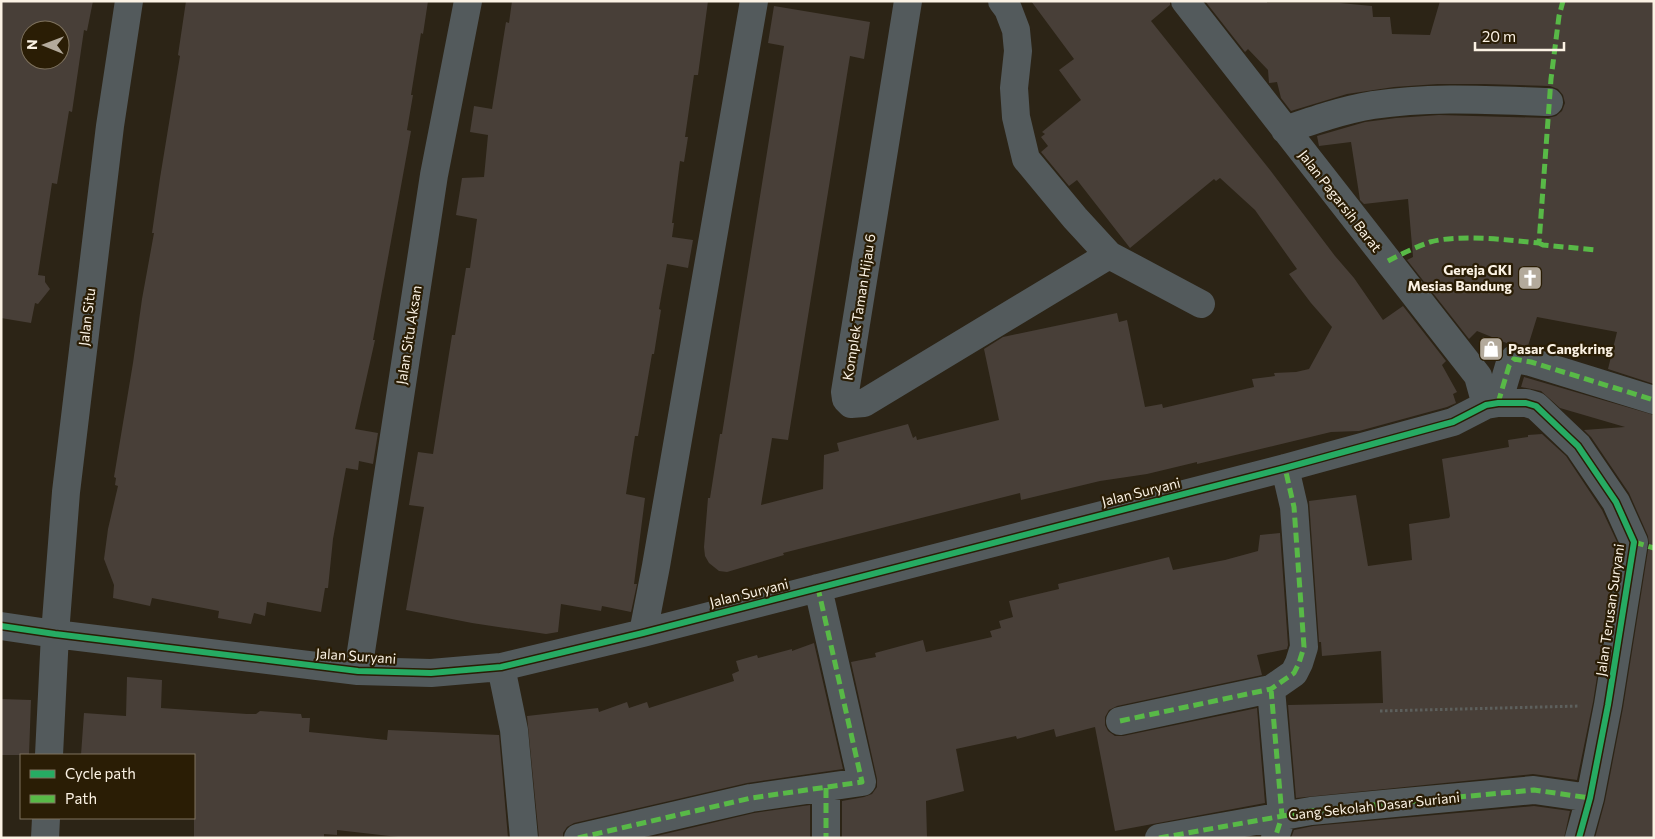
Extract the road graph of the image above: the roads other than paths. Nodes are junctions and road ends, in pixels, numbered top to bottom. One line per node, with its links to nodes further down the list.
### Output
1 (129, 1): 18 (street, Jalan Situ)
2 (468, 1): 20 (street, Jalan Situ Aksan)
3 (754, 1): 17 (street)
4 (908, 1): 9 (street, Komplek Taman Hijau 6)
5 (1002, 1): 9 (street)
6 (1184, 1): 8 (street, Jalan Pagarsih Barat)
7 (1549, 102): 8 (street)
8 (1285, 130): 12 (street, Jalan Pagarsih Barat)
9 (1109, 254): 10 (street)
10 (1201, 304)
11 (1654, 400): 12 (street)
12 (1492, 404): 13 (street, Jalan Suryani); 14 (street, Jalan Terusan Suryani)
13 (1286, 468): 15 (street, Jalan Suryani); 21 (street)
14 (1644, 545): 25 (street, Jalan Terusan Suryani)
15 (818, 588): 17 (street, Jalan Suryani); 24 (street)
16 (1, 626): 18 (street, Jalan Suryani)
17 (643, 633): 19 (street, Jalan Suryani)
18 (54, 634): 20 (street, Jalan Suryani); 23 (street, Jalan Situ)
19 (501, 667): 20 (street, Jalan Suryani); 29 (street)
20 (358, 670)
21 (1271, 689): 22 (street); 27 (street)
22 (1120, 722)
23 (49, 754)
24 (826, 788): 30 (street); 31 (street)
25 (1590, 798): 27 (street, Gang Sekolah Dasar Suriani); 33 (street, Jalan Terusan Suryani)
26 (46, 819): 28 (street)
27 (1279, 827): 32 (street, Gang Sekolah Dasar Suriani)
28 (45, 838)
29 (524, 838)
30 (578, 838)
31 (826, 838)
32 (1159, 838)
33 (1579, 838)

